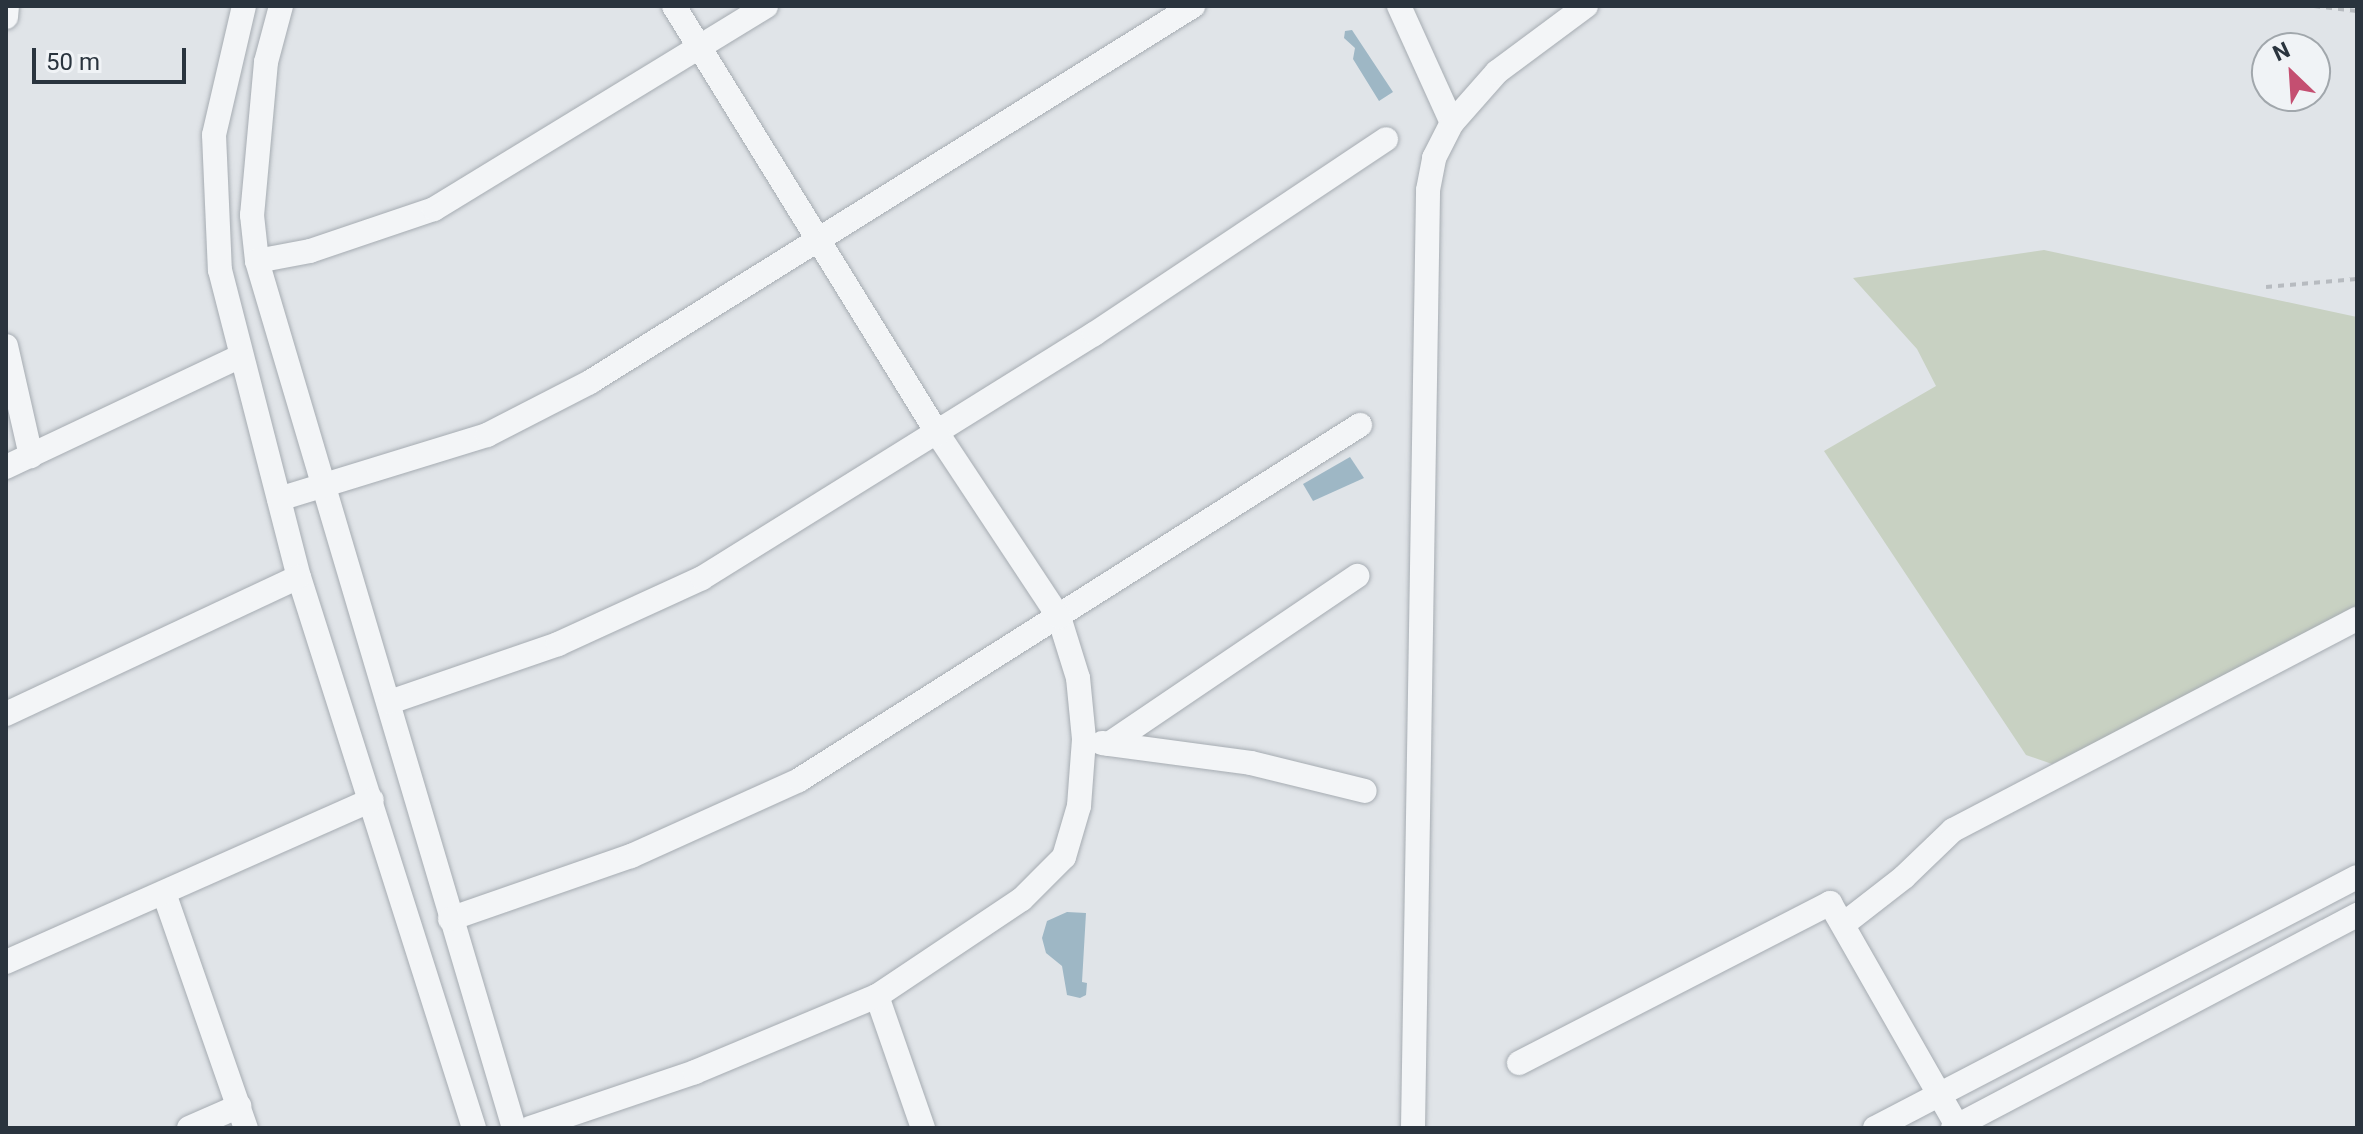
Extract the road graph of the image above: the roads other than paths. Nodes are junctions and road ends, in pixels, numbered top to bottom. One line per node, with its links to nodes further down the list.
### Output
1 (7, 6): 9 (street)
2 (244, 6): 16 (street)
3 (281, 6): 14 (street)
4 (674, 6): 10 (street)
5 (766, 6): 10 (street)
6 (1193, 6): 13 (street)
7 (1399, 6): 11 (street)
8 (1586, 6): 11 (street)
9 (6, 17)
10 (701, 46): 13 (street); 14 (street)
11 (1452, 123): 55 (street)
12 (1386, 139): 18 (street)
13 (821, 239): 18 (street); 21 (street)
14 (257, 261): 21 (street)
15 (6, 346): 19 (street)
16 (239, 357): 19 (street); 22 (street)
17 (1360, 425): 25 (street)
18 (938, 434): 25 (street); 27 (street)
19 (31, 456): 20 (street)
20 (6, 467)
21 (324, 487): 22 (street); 27 (street)
22 (279, 499): 24 (street)
23 (1357, 576): 30 (street)
24 (299, 577): 28 (street); 32 (street)
25 (1059, 617): 29 (street); 39 (street)
26 (2357, 619): 40 (street)
27 (390, 702): 33 (street)
28 (6, 714)
29 (1084, 739): 30 (street); 43 (street)
30 (1109, 744): 31 (street)
31 (1365, 791)
32 (372, 800): 35 (street); 36 (street)
33 (433, 864): 35 (street); 39 (street)
34 (2357, 877): 37 (street)
35 (399, 878): 51 (street)
36 (164, 893): 42 (street); 48 (street)
37 (2310, 901): 41 (street); 44 (street)
38 (2357, 915): 41 (street)
39 (450, 919): 52 (street)
40 (1845, 923): 46 (street); 47 (street)
41 (2325, 932): 45 (street)
42 (6, 962)
43 (877, 996): 53 (street); 54 (street)
44 (2073, 1024): 45 (street); 47 (street)
45 (2089, 1056): 49 (street)
46 (1519, 1063)
47 (1939, 1093): 49 (street); 56 (street)
48 (242, 1117): 50 (street)
49 (1955, 1127)
50 (189, 1128)
51 (474, 1128)
52 (514, 1128)
53 (530, 1128)
54 (923, 1128)
55 (1413, 1128)
56 (1875, 1128)

